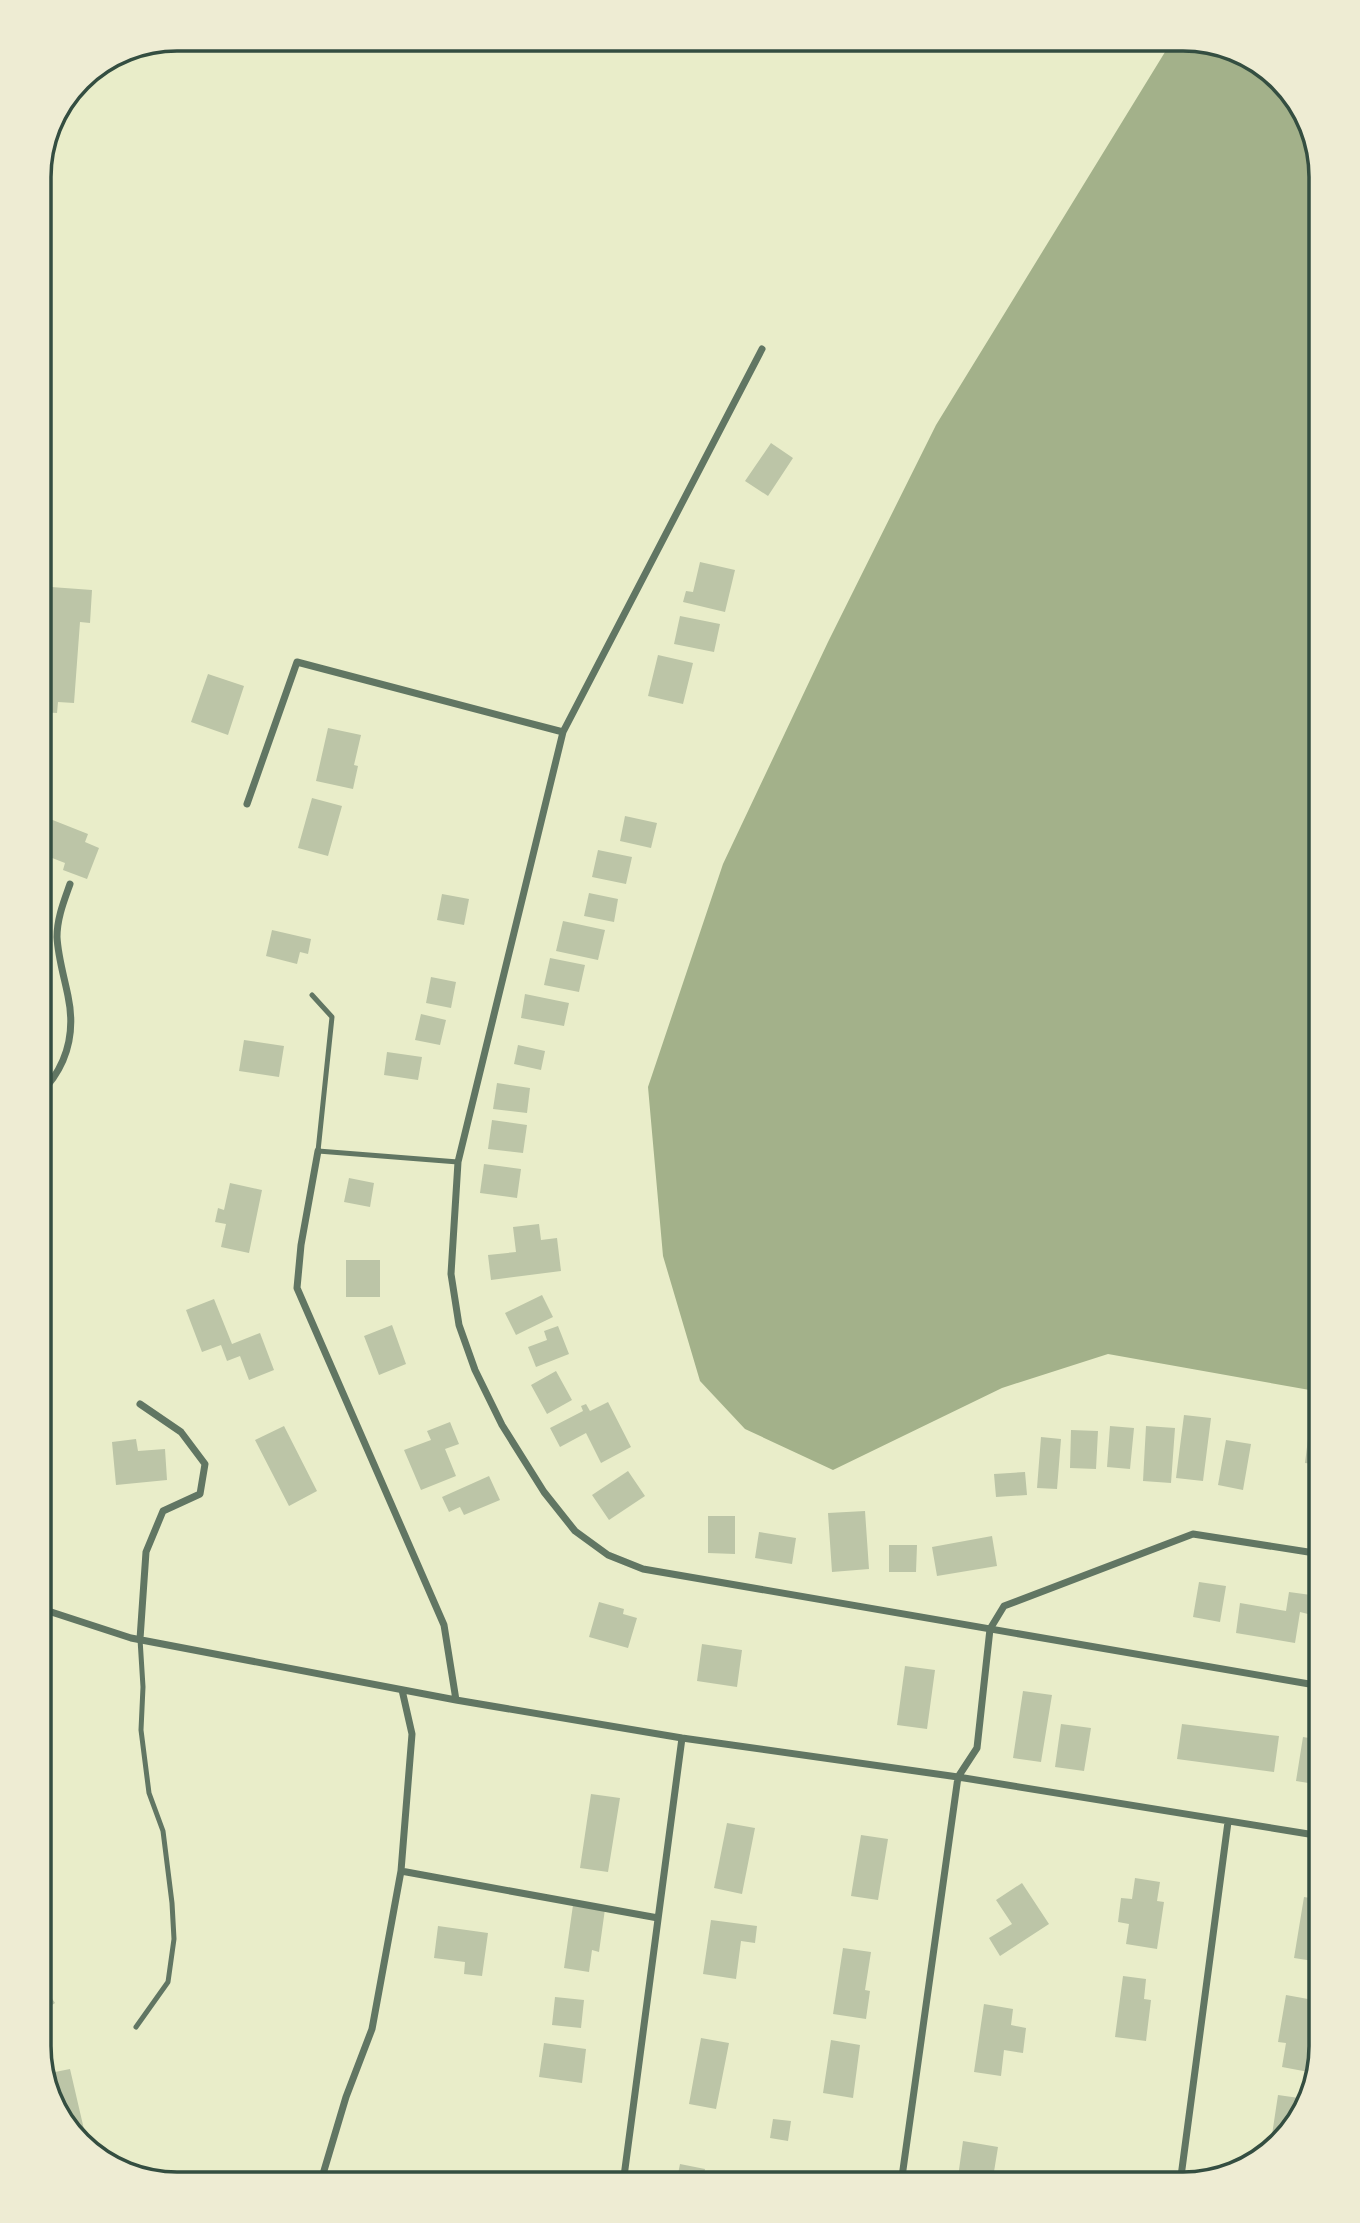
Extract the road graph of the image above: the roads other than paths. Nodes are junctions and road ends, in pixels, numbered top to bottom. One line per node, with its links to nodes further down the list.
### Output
1 (762, 349): 2 (street)
2 (564, 733): 3 (street); 8 (street)
3 (247, 804)
4 (70, 884): 6 (street)
5 (312, 995): 7 (lane)
6 (51, 1080)
7 (318, 1151): 8 (lane); 16 (street)
8 (458, 1162): 12 (street)
9 (139, 1404): 13 (street)
10 (1309, 1552): 12 (street)
11 (51, 1612): 13 (street)
12 (990, 1629): 14 (street); 18 (street)
13 (140, 1640): 15 (street); 23 (lane)
14 (1309, 1684)
15 (402, 1690): 16 (street); 21 (street)
16 (456, 1700): 17 (street)
17 (682, 1738): 18 (street); 22 (street)
18 (958, 1777): 19 (street); 26 (street)
19 (1228, 1822): 20 (street); 27 (street)
20 (1309, 1834)
21 (401, 1871): 22 (street); 24 (street)
22 (658, 1918): 25 (street)
23 (136, 2027)
24 (324, 2172)
25 (625, 2172)
26 (903, 2172)
27 (1182, 2172)

